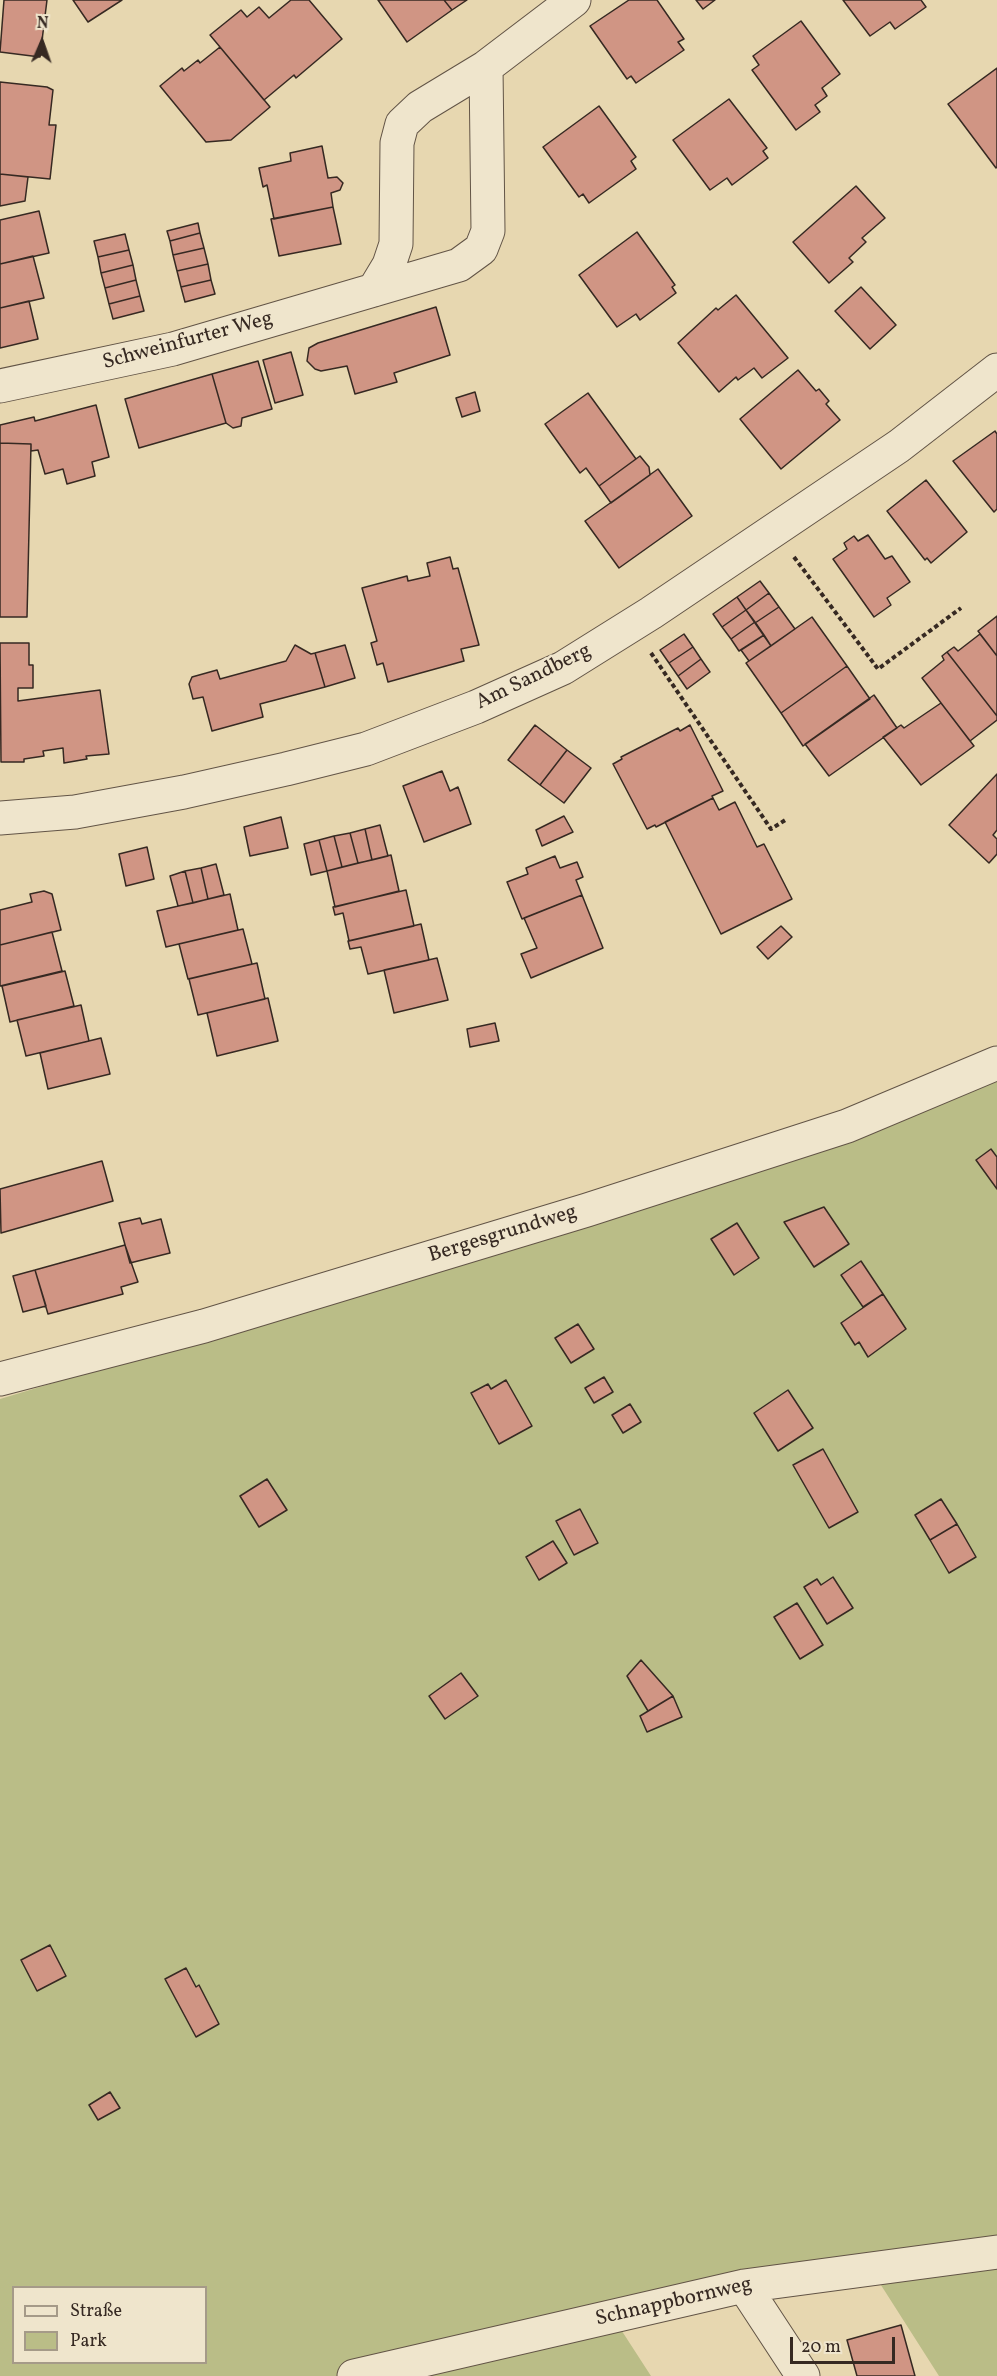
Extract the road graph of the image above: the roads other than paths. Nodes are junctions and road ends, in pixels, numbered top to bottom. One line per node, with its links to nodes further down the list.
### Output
1 (574, 0): 2 (street)
2 (486, 67): 3 (street); 3 (street, Schweinfurter Weg)
3 (374, 290): 5 (street, Schweinfurter Weg)
4 (997, 370): 6 (street, Am Sandberg)
5 (0, 386)
6 (0, 818)
7 (997, 1063): 8 (street, Bergesgrundweg)
8 (0, 1379)
9 (997, 2252): 10 (street, Schnappbornweg)
10 (744, 2286): 11 (street, Schnappbornweg); 12 (street)
11 (354, 2376)
12 (803, 2376)

